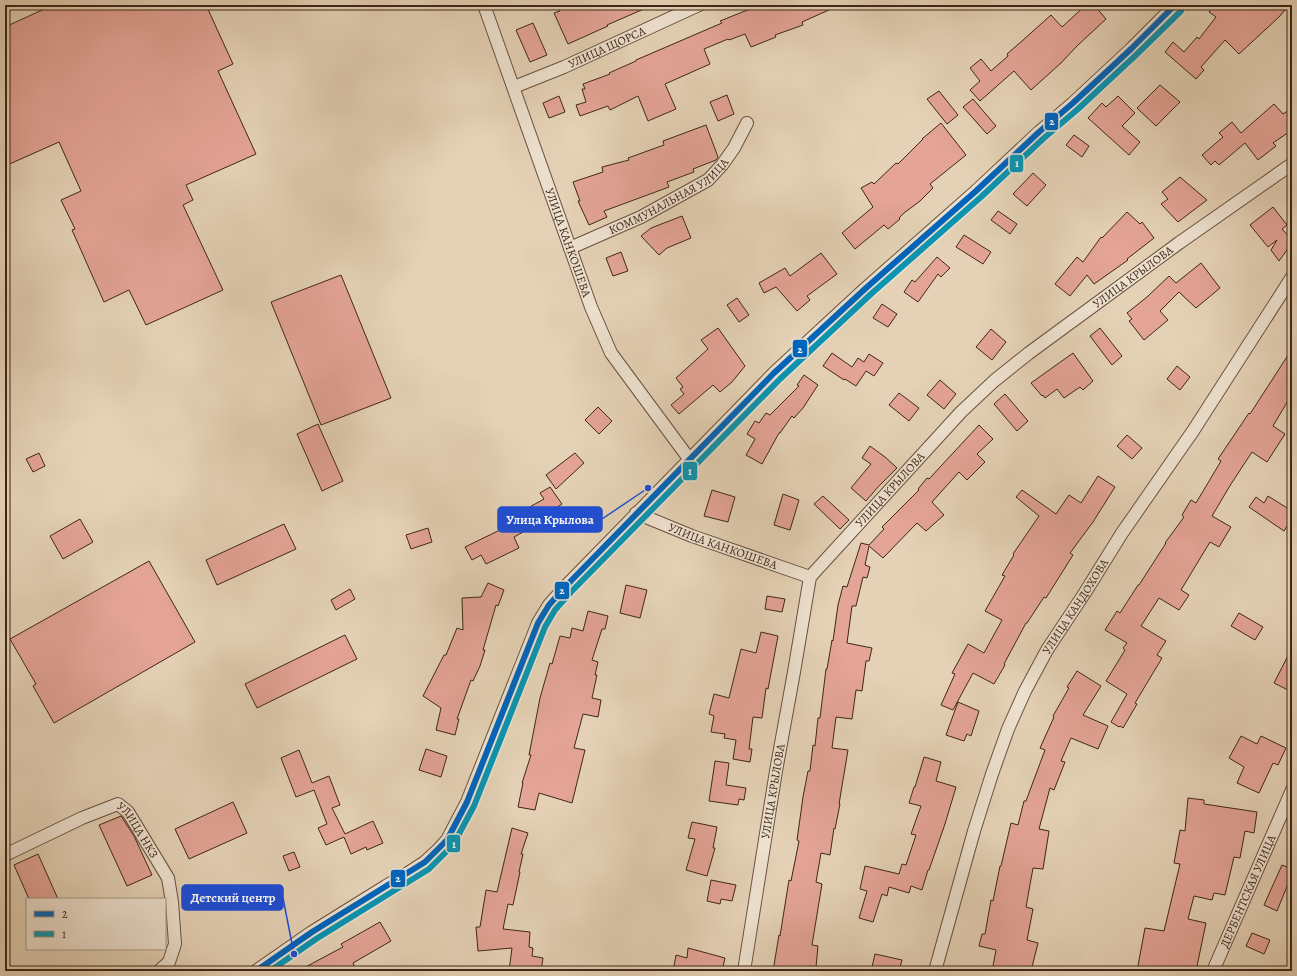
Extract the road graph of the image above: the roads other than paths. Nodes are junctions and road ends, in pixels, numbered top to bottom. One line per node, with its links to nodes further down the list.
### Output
1 (484, 5): 4 (street, УЛИЦА КАНКОШЕВА)
2 (699, 5): 4 (street, УЛИЦА ЩОРСА)
3 (1175, 5): 9 (street)
4 (514, 87): 7 (street, УЛИЦА КАНКОШЕВА)
5 (747, 123): 7 (street, КОММУНАЛЬНАЯ УЛИЦА)
6 (1292, 164): 11 (street, УЛИЦА КРЫЛОВА)
7 (570, 248): 9 (street, УЛИЦА КАНКОШЕВА)
8 (1292, 277): 17 (street, УЛИЦА КАНДОХОВА)
9 (690, 460): 10 (street)
10 (636, 513): 11 (street, УЛИЦА КАНКОШЕВА); 15 (street)
11 (810, 577): 16 (street, УЛИЦА КРЫЛОВА)
12 (1292, 790): 18 (street, ДЕРБЕНТСКАЯ УЛИЦА)
13 (5, 855): 14 (street, УЛИЦА НКЗ)
14 (159, 971)
15 (256, 971)
16 (744, 971)
17 (935, 971)
18 (1213, 971)

